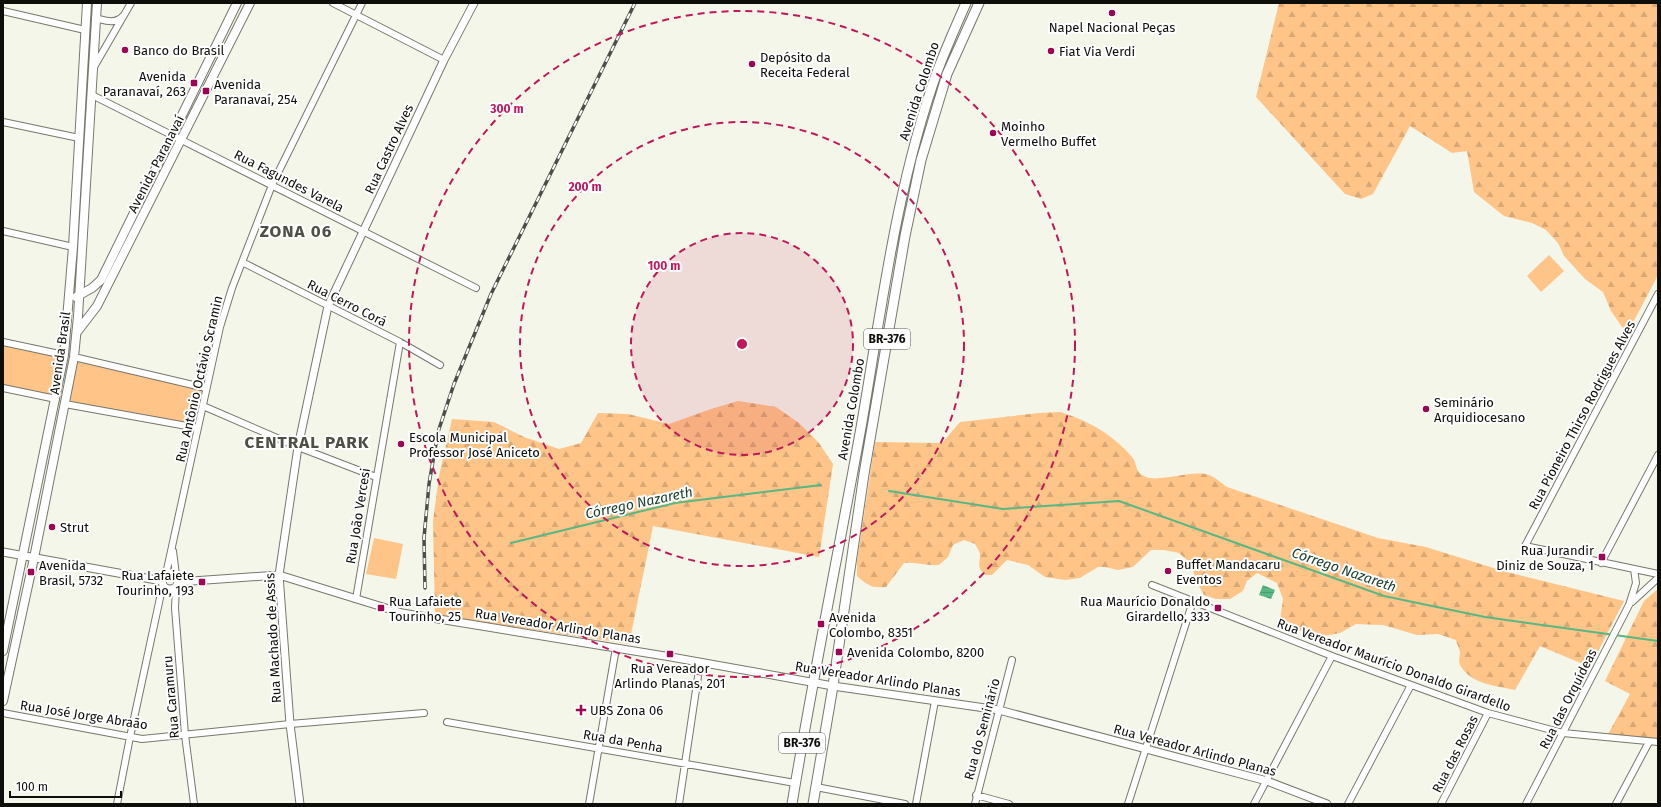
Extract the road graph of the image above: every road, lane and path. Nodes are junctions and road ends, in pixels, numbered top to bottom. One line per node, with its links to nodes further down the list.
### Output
1 (87, 3): 15 (main road, Avenida Brasil)
2 (97, 3): 14 (main road, Avenida Brasil)
3 (131, 3): 12 (street)
4 (237, 3): 20 (main road, Avenida Paranavaí)
5 (250, 3): 22 (main road, Avenida Paranavaí)
6 (333, 3): 13 (street)
7 (362, 3): 13 (street, Rua Antônio Octávio Scramin)
8 (474, 3): 16 (street, Rua Castro Alves)
9 (966, 3): 68 (main road, Avenida Colombo / BR-376)
10 (979, 3): 70 (main road, Avenida Colombo / BR-376)
11 (3, 11): 15 (street)
12 (126, 12): 14 (street); 17 (street)
13 (356, 15): 16 (street); 23 (street, Rua Antônio Octávio Scramin)
14 (95, 18): 17 (main road, Avenida Brasil)
15 (85, 30): 21 (main road, Avenida Brasil)
16 (444, 60): 25 (street, Rua Castro Alves)
17 (94, 67): 18 (main road, Avenida Brasil)
18 (92, 95): 20 (street, Rua Fagundes Varela); 30 (main road, Avenida Brasil)
19 (3, 122): 21 (street)
20 (172, 135): 22 (street, Rua Fagundes Varela); 30 (main road, Avenida Paranavaí)
21 (79, 138): 26 (main road, Avenida Brasil)
22 (182, 140): 23 (street, Rua Fagundes Varela); 33 (main road, Avenida Paranavaí)
23 (272, 185): 25 (street, Rua Fagundes Varela); 27 (street, Rua Antônio Octávio Scramin)
24 (3, 232): 26 (street)
25 (363, 232): 28 (street, Rua Fagundes Varela); 32 (street, Rua Castro Alves)
26 (73, 247): 31 (main road, Avenida Brasil)
27 (242, 262): 32 (street, Rua Cerro Corá); 40 (street, Rua Antônio Octávio Scramin)
28 (476, 288)
29 (1658, 294): 52 (street, Rua Pioneiro Thirso Rodrigues Alves)
30 (80, 296): 31 (main road, Avenida Paranavaí); 33 (main road, Avenida Brasil)
31 (69, 299): 36 (main road, Avenida Brasil)
32 (328, 306): 35 (street, Rua Cerro Corá); 45 (street, Rua Machado de Assis)
33 (77, 332): 37 (main road, Avenida Brasil)
34 (3, 342): 36 (street)
35 (400, 342): 38 (street, Rua Cerro Corá); 47 (street, Rua João Vercesi)
36 (64, 355): 41 (main road, Avenida Brasil)
37 (74, 357): 40 (street); 42 (main road, Avenida Brasil)
38 (440, 365)
39 (3, 388): 41 (street)
40 (206, 388): 43 (street, Rua Antônio Octávio Scramin)
41 (56, 399): 50 (main road, Avenida Brasil)
42 (64, 404): 44 (street); 51 (main road, Avenida Brasil)
43 (203, 406): 44 (street, Rua Antônio Octávio Scramin); 45 (street)
44 (198, 428): 48 (street, Rua Antônio Octávio Scramin)
45 (298, 447): 47 (street); 55 (street, Rua Machado de Assis)
46 (1658, 455): 52 (street)
47 (376, 477): 60 (street, Rua João Vercesi)
48 (172, 546): 57 (street, Rua Antônio Octávio Scramin); 58 (street, Rua Antônio Octávio Scramin)
49 (3, 552): 50 (street)
50 (23, 556): 51 (street); 64 (main road, Avenida Brasil)
51 (34, 558): 57 (street); 71 (main road, Avenida Brasil)
52 (1601, 563): 53 (street)
53 (1634, 569): 54 (street); 62 (street, Rua das Orquídeas)
54 (1658, 574)
55 (279, 575): 58 (street); 60 (street, Rua Vereador Arlindo Planas); 78 (street, Rua Machado de Assis)
56 (1658, 578): 62 (street, Rua das Orquídeas)
57 (163, 580): 58 (street); 58 (street); 81 (street, Rua Antônio Octávio Scramin)
58 (176, 581): 80 (street, Rua Caramuru)
59 (1152, 585): 61 (street, Rua Vereador Maurício Donaldo Girardello)
60 (356, 599): 63 (street, Rua Vereador Arlindo Planas)
61 (1194, 601): 65 (street, Rua Vereador Maurício Donaldo Girardello); 85 (street)
62 (1629, 605): 79 (street, Rua das Orquídeas)
63 (616, 648): 67 (street, Rua Vereador Arlindo Planas); 84 (street)
64 (3, 651)
65 (1332, 656): 69 (street, Rua Vereador Maurício Donaldo Girardello); 87 (street)
66 (1012, 660): 73 (street, Rua do Seminário)
67 (700, 662): 68 (street, Rua Vereador Arlindo Planas); 86 (street)
68 (813, 682): 70 (street, Rua Vereador Arlindo Planas); 88 (main road, Avenida Colombo / BR-376)
69 (1411, 685): 76 (street, Rua Vereador Maurício Donaldo Girardello); 105 (street)
70 (833, 686): 72 (street, Rua Vereador Arlindo Planas); 89 (main road, Avenida Colombo / BR-376)
71 (3, 701)
72 (935, 701): 73 (street, Rua Vereador Arlindo Planas); 99 (street)
73 (999, 710): 85 (street, Rua Vereador Arlindo Planas); 90 (street, Rua do Seminário)
74 (3, 713): 81 (street, Rua José Jorge Abraão)
75 (424, 713): 78 (street, Rua José Jorge Abraão)
76 (1488, 713): 79 (street, Rua Vereador Maurício Donaldo Girardello); 106 (street, Rua das Rosas)
77 (447, 722): 84 (street, Rua da Penha)
78 (290, 724): 80 (street, Rua José Jorge Abraão); 93 (street, Rua Machado de Assis)
79 (1563, 733): 82 (street, Rua Vereador Maurício Donaldo Girardello); 107 (street, Rua das Orquídeas)
80 (185, 735): 81 (street, Rua José Jorge Abraão); 92 (street, Rua Caramuru)
81 (130, 737): 91 (street, Rua Antônio Octávio Scramin)
82 (1649, 742): 83 (street, Rua Vereador Maurício Donaldo Girardello); 108 (street)
83 (1658, 742)
84 (599, 748): 86 (street, Rua da Penha); 94 (street)
85 (1146, 749): 87 (street, Rua Vereador Arlindo Planas); 102 (street)
86 (686, 764): 88 (street, Rua da Penha); 95 (street)
87 (1267, 781): 103 (street); 104 (street, Rua Vereador Arlindo Planas)
88 (795, 783): 96 (main road, Avenida Colombo / BR-376)
89 (816, 787): 97 (main road, Avenida Colombo / BR-376); 98 (street)
90 (976, 795): 100 (street, Rua do Seminário); 101 (street)
91 (117, 804)
92 (194, 804)
93 (300, 804)
94 (589, 804)
95 (679, 804)
96 (792, 804)
97 (813, 804)
98 (905, 804)
99 (916, 804)
100 (974, 804)
101 (1009, 804)
102 (1128, 804)
103 (1254, 804)
104 (1327, 804)
105 (1348, 804)
106 (1441, 804)
107 (1526, 804)
108 (1616, 804)

